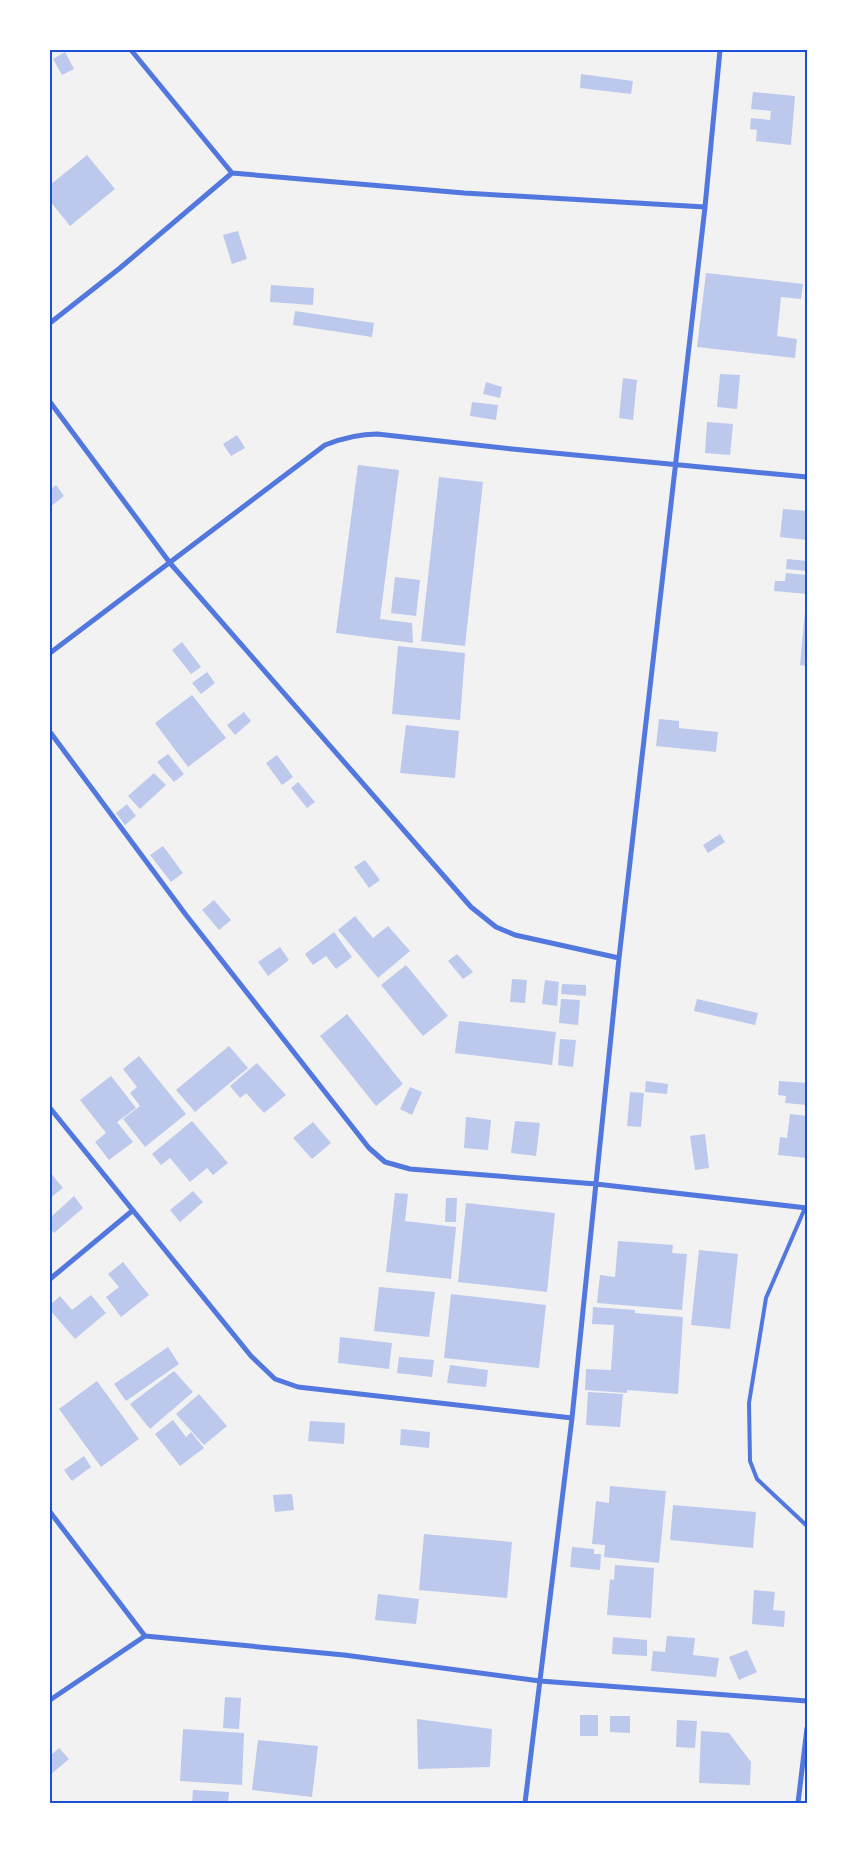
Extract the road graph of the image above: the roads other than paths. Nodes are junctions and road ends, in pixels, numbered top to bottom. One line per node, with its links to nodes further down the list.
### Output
1 (131, 50): 3 (street)
2 (720, 50): 4 (street)
3 (232, 173): 4 (street); 5 (street)
4 (705, 207): 7 (street)
5 (50, 323)
6 (50, 402): 9 (street)
7 (674, 464): 8 (street); 9 (street); 12 (street)
8 (807, 477)
9 (170, 563): 10 (street); 12 (street)
10 (50, 653)
11 (50, 732): 14 (street)
12 (619, 958): 14 (street)
13 (50, 1108): 16 (street)
14 (596, 1184): 15 (street); 18 (street)
15 (806, 1208): 20 (lane)
16 (132, 1211): 17 (street); 18 (street)
17 (50, 1280)
18 (572, 1418): 22 (street)
19 (50, 1512): 21 (street)
20 (807, 1526)
21 (145, 1636): 22 (street); 23 (street)
22 (540, 1681): 24 (street); 26 (street)
23 (50, 1700)
24 (807, 1700)
25 (807, 1728): 27 (street)
26 (525, 1803)
27 (798, 1803)

